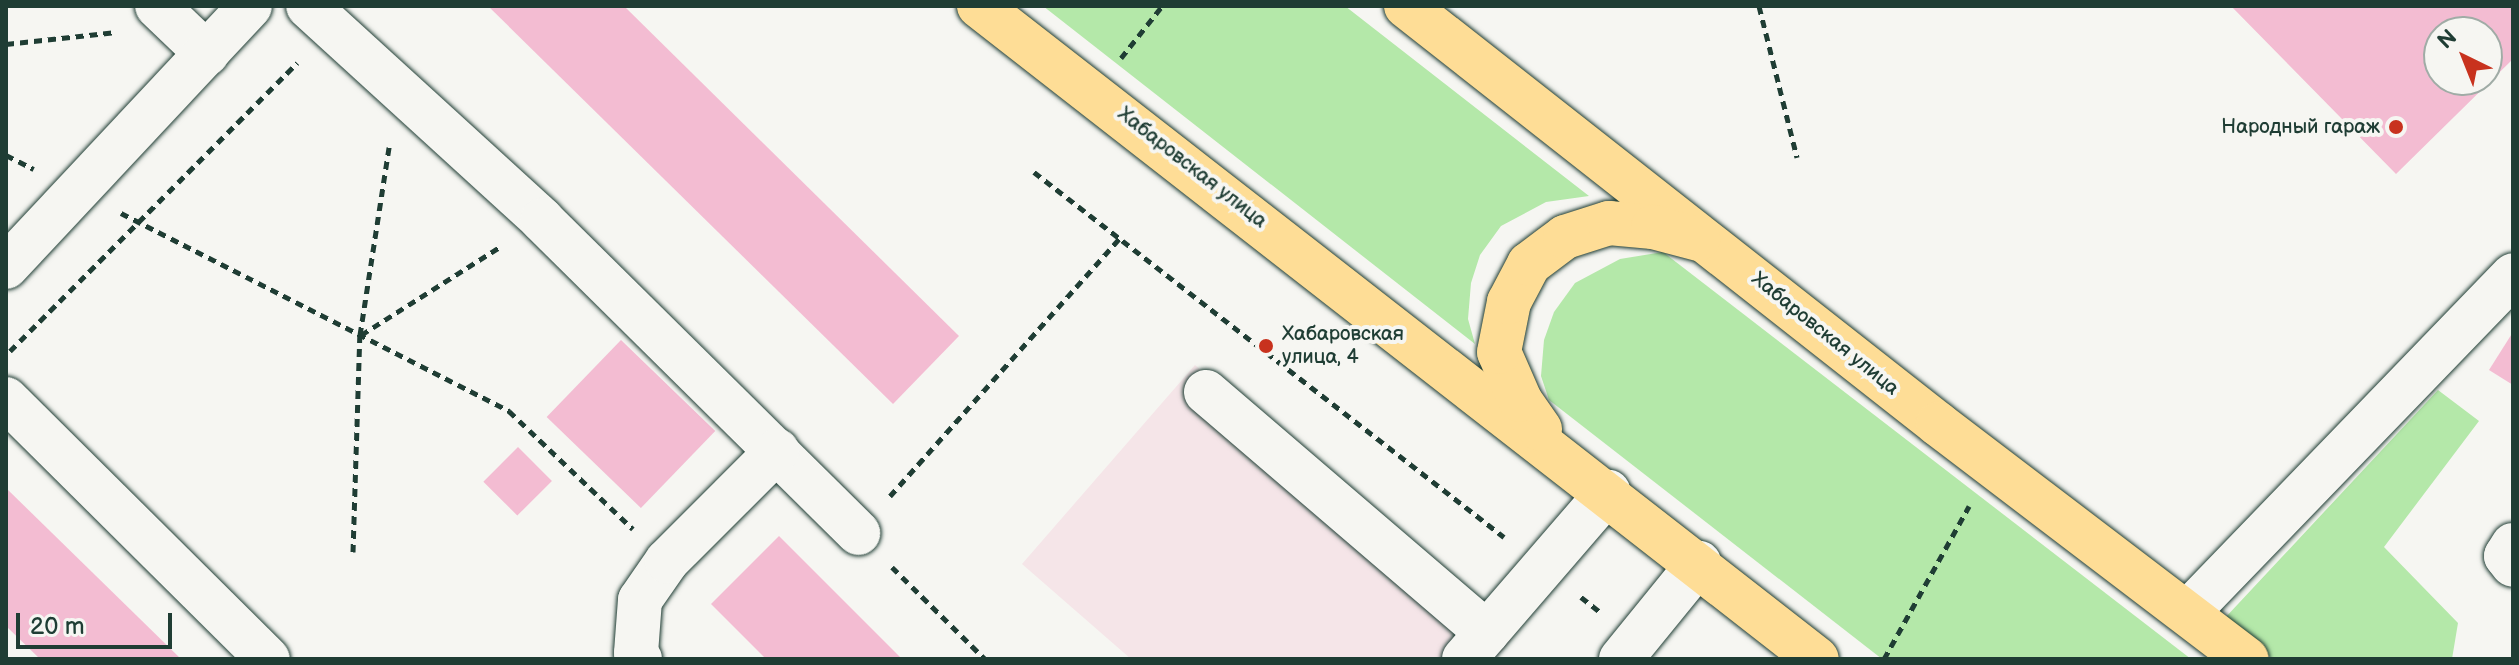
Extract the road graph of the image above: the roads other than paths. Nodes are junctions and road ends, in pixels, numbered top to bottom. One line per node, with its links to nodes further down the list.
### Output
1 (250, 6): 5 (lane)
2 (979, 6): 12 (main road, Хабаровская улица)
3 (1406, 6): 6 (main road, Хабаровская улица)
4 (320, 17): 11 (lane)
5 (183, 31): 7 (lane)
6 (1712, 243): 12 (main road); 18 (main road, Хабаровская улица)
7 (6, 267)
8 (2513, 275): 18 (lane)
9 (1206, 392): 19 (lane)
10 (6, 399): 21 (lane)
11 (777, 451): 14 (lane); 22 (lane)
12 (1556, 451): 13 (main road, Хабаровская улица)
13 (1608, 492): 16 (main road, Хабаровская улица); 19 (lane)
14 (858, 533)
15 (2513, 545): 17 (lane)
16 (1699, 563): 20 (lane); 23 (main road, Хабаровская улица)
17 (2513, 565)
18 (2188, 612): 24 (main road, Хабаровская улица)
19 (1475, 646)
20 (1629, 650)
21 (268, 659)
22 (640, 659)
23 (1817, 659)
24 (2247, 659)

